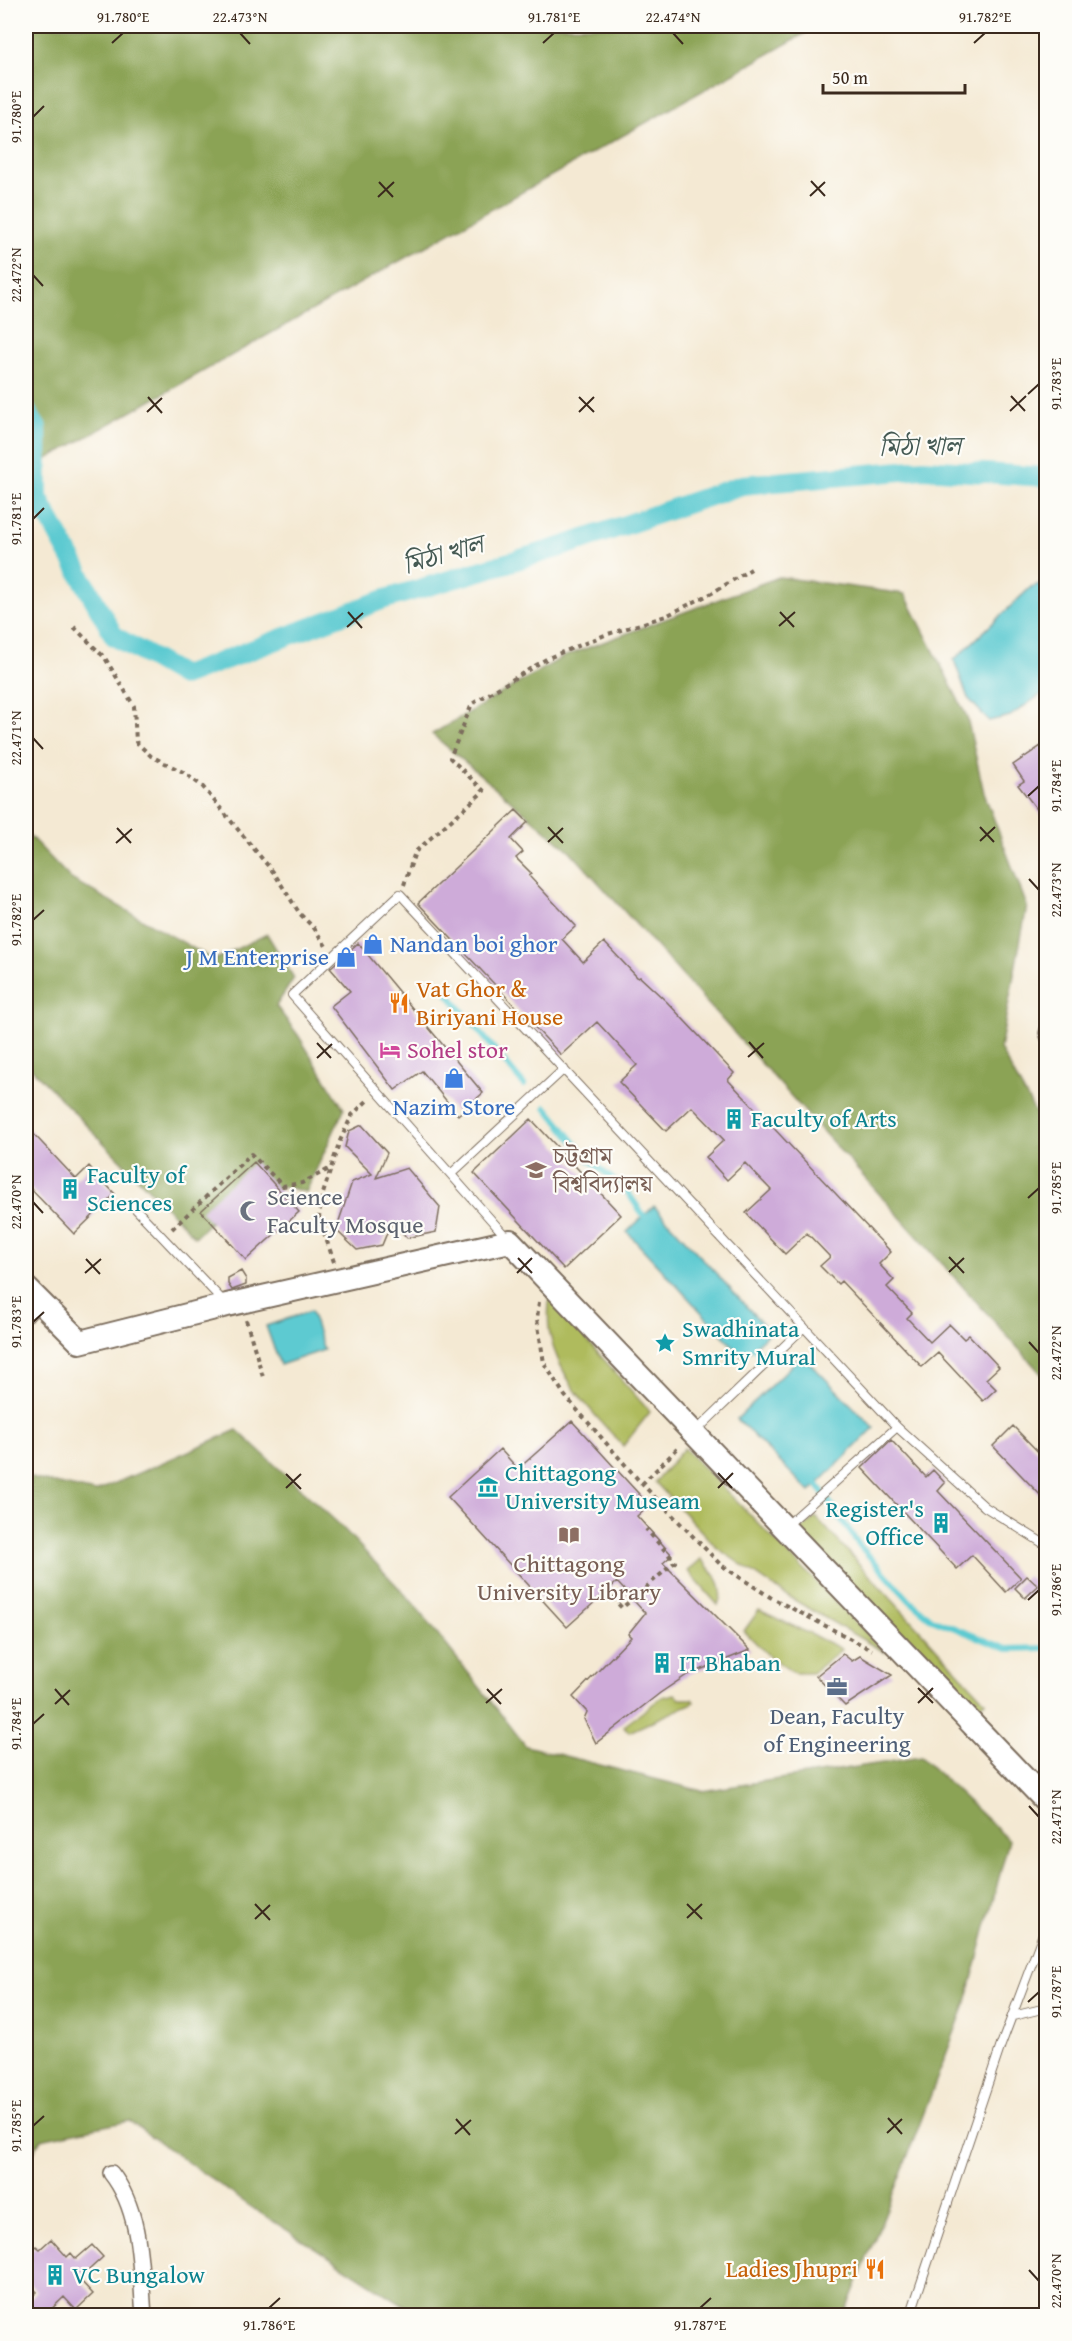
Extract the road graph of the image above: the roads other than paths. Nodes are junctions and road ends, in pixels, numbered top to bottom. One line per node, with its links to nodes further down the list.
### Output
1 (1047, 1024): 2 (lane)
2 (1047, 1041)
3 (564, 1070): 4 (lane); 4 (lane); 9 (lane)
4 (451, 1174): 6 (lane)
5 (133, 1206): 8 (lane)
6 (510, 1241): 8 (street); 11 (street)
7 (30, 1302): 8 (street)
8 (234, 1303)
9 (804, 1327): 10 (lane); 11 (lane)
10 (897, 1427): 12 (lane); 13 (lane)
11 (693, 1433): 12 (street)
12 (785, 1528): 14 (street)
13 (1047, 1545)
14 (1047, 1801)
15 (1047, 1926): 17 (lane)
16 (1047, 2008): 17 (lane)
17 (1012, 2016): 20 (lane)
18 (111, 2173): 19 (street)
19 (144, 2316)
20 (910, 2316)

